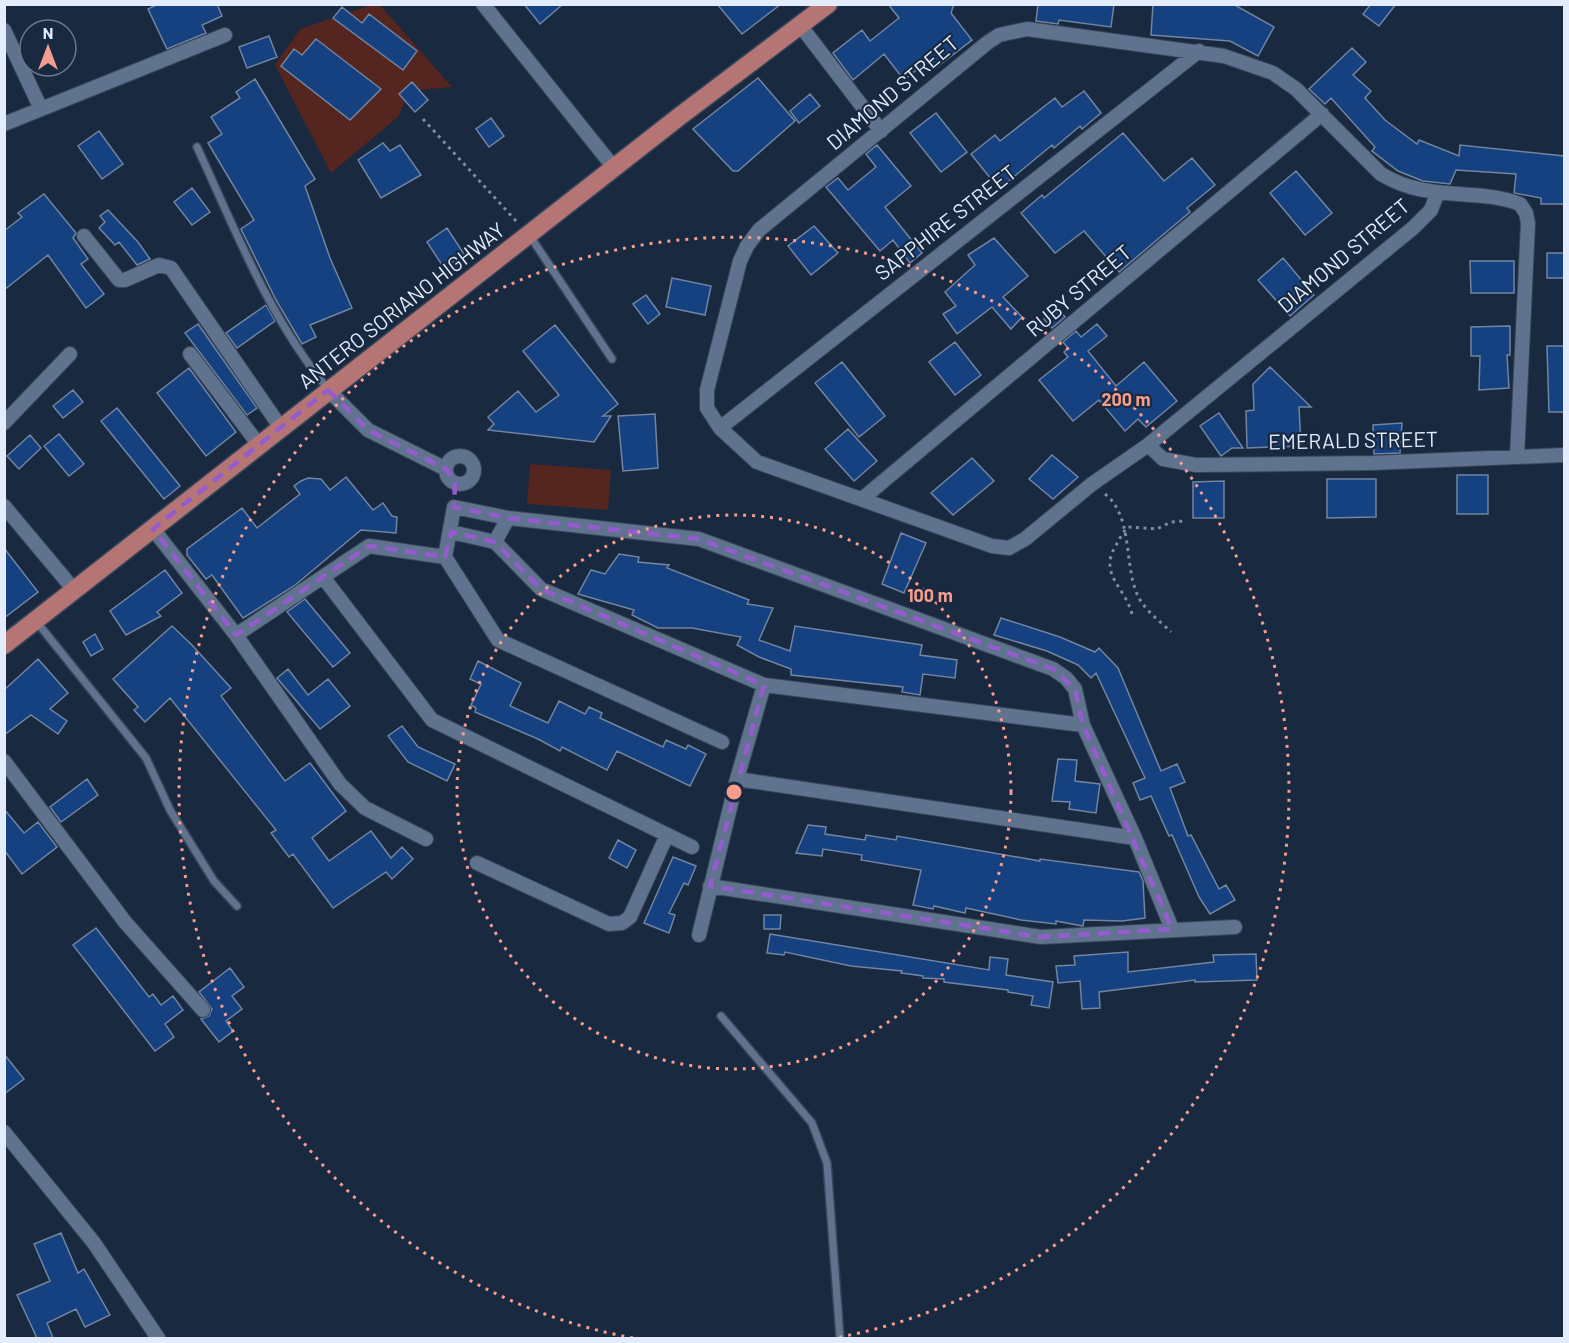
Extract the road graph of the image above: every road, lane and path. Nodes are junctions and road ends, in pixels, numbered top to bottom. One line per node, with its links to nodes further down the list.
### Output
1 (483, 4): 13 (street)
2 (828, 4): 3 (main road, ANTERO SORIANO HIGHWAY)
3 (800, 25): 11 (street); 13 (main road, ANTERO SORIANO HIGHWAY)
4 (4, 30): 7 (street)
5 (225, 35): 7 (street)
6 (1199, 51): 8 (street, DIAMOND STREET); 11 (street, DIAMOND STREET); 23 (street, SAPPHIRE STREET)
7 (41, 110): 10 (street)
8 (1323, 114): 14 (street, DIAMOND STREET); 31 (street, RUBY STREET)
9 (423, 119): 16 (path)
10 (4, 124)
11 (881, 131): 23 (street, DIAMOND STREET)
12 (197, 147): 20 (lane)
13 (615, 169): 16 (main road, ANTERO SORIANO HIGHWAY)
14 (1437, 194): 25 (street, DIAMOND STREET); 27 (street)
15 (84, 236): 22 (street)
16 (530, 236): 19 (lane); 20 (main road, ANTERO SORIANO HIGHWAY)
17 (70, 354): 21 (street)
18 (190, 354): 24 (street)
19 (612, 359)
20 (328, 390): 22 (main road, ANTERO SORIANO HIGHWAY); 28 (street)
21 (4, 423)
22 (281, 428): 24 (main road, ANTERO SORIANO HIGHWAY)
23 (720, 428): 31 (street, DIAMOND STREET)
24 (259, 445): 36 (main road, ANTERO SORIANO HIGHWAY)
25 (1148, 445): 27 (street, EMERALD STREET); 30 (street, DIAMOND STREET)
26 (1564, 455): 27 (street, EMERALD STREET)
27 (1517, 457)
28 (446, 469): 29 (street); 29 (street)
29 (455, 483): 33 (street)
30 (1092, 484): 31 (street, DIAMOND STREET); 37 (path)
31 (862, 499)
32 (4, 506): 42 (street)
33 (454, 507): 34 (street); 38 (street)
34 (508, 518): 39 (street); 49 (street)
35 (1184, 522): 37 (path)
36 (153, 530): 42 (main road, ANTERO SORIANO HIGHWAY); 46 (street)
37 (1123, 531): 43 (path); 45 (path)
38 (451, 532): 39 (street); 40 (street)
39 (495, 542): 48 (street)
40 (445, 557): 41 (street); 50 (street)
41 (323, 577): 46 (street); 53 (street)
42 (75, 591): 44 (main road, ANTERO SORIANO HIGHWAY)
43 (1132, 614)
44 (36, 621): 47 (main road, ANTERO SORIANO HIGHWAY); 59 (lane)
45 (1171, 632)
46 (236, 635): 55 (street)
47 (4, 645)
48 (764, 685): 49 (street); 52 (street)
49 (1083, 725): 54 (street)
50 (722, 742)
51 (4, 761): 63 (street)
52 (736, 779): 54 (street); 58 (street)
53 (667, 835): 56 (street); 57 (street)
54 (1135, 838): 61 (street)
55 (426, 839)
56 (692, 847)
57 (477, 863)
58 (710, 886): 61 (street); 62 (street)
59 (237, 906)
60 (1235, 927): 61 (street)
61 (1172, 929)
62 (699, 935)
63 (203, 1010)
64 (721, 1016): 67 (lane)
65 (4, 1132): 66 (street)
66 (158, 1338)
67 (840, 1338)

